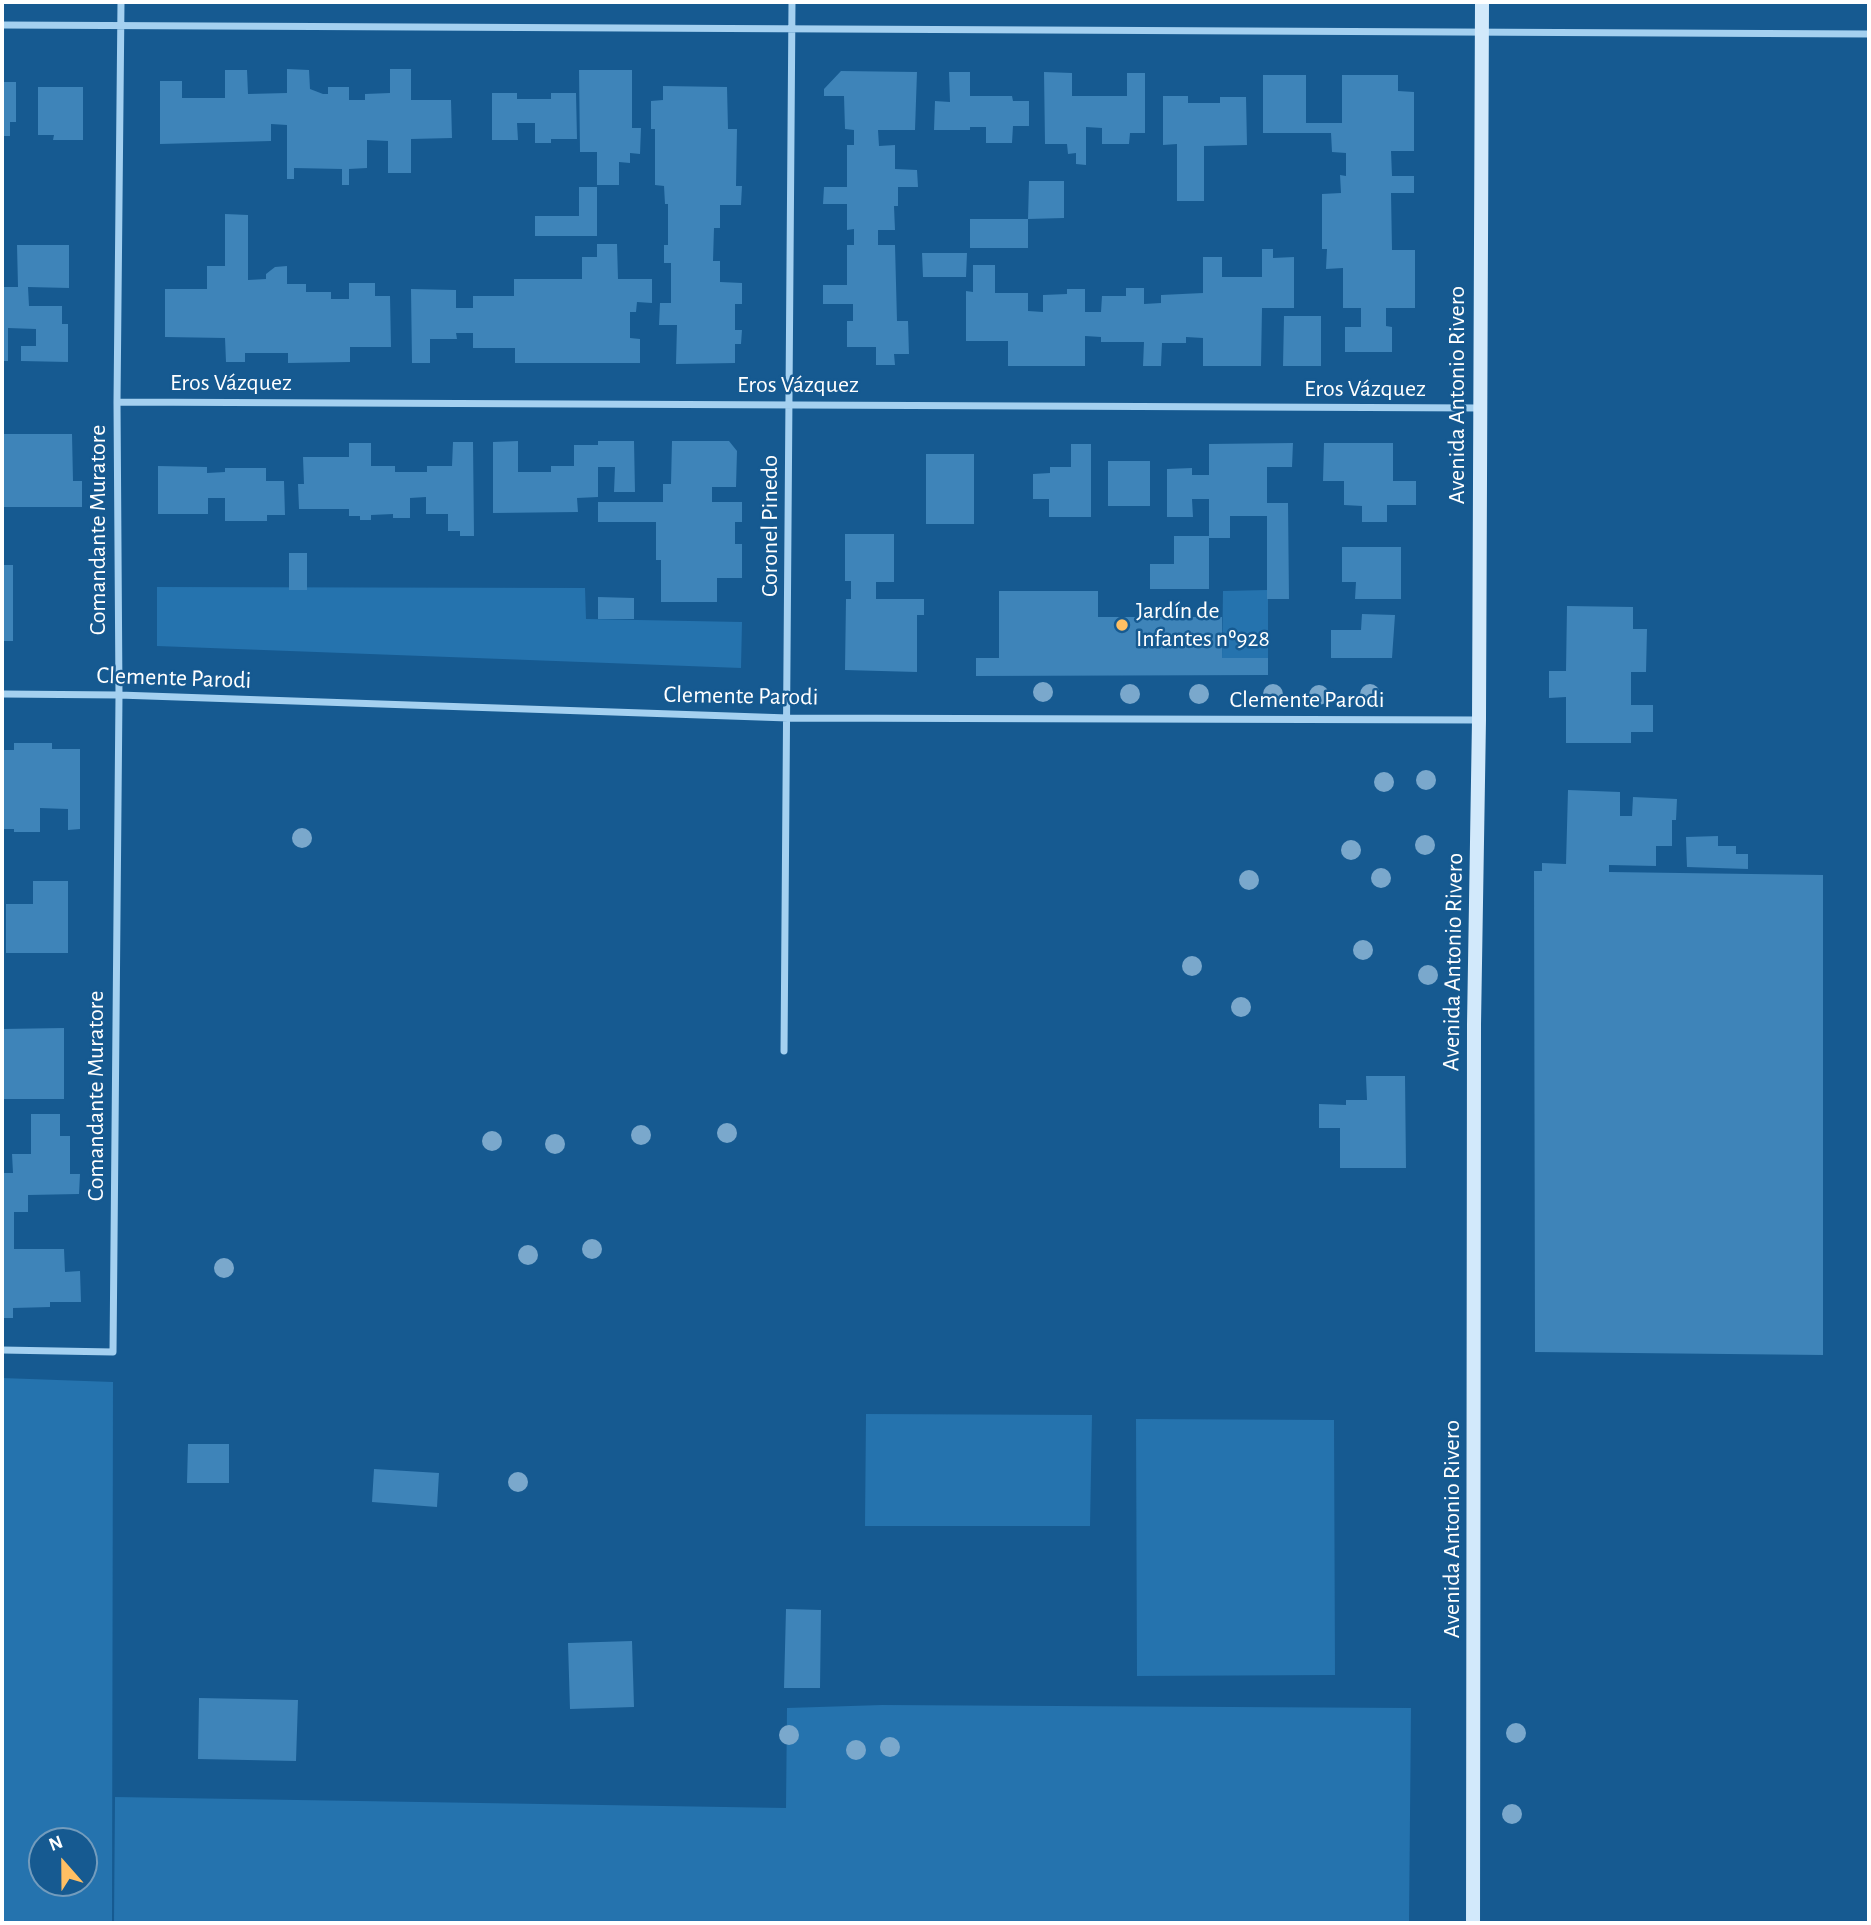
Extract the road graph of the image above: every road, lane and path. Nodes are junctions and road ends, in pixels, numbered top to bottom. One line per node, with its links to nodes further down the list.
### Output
1 (121, 2): 5 (street, Comandante Muratore)
2 (792, 2): 6 (street, Coronel Pinedo)
3 (1482, 2): 7 (main road, Avenida Antonio Rivero)
4 (2, 25): 5 (street)
5 (121, 25): 6 (street); 9 (street, Comandante Muratore)
6 (792, 29): 7 (street); 10 (street, Coronel Pinedo)
7 (1482, 32): 8 (street); 11 (main road, Avenida Antonio Rivero)
8 (1869, 34)
9 (117, 402): 10 (street, Eros Vázquez); 13 (street, Comandante Muratore)
10 (789, 404): 11 (street, Eros Vázquez); 14 (street, Coronel Pinedo)
11 (1480, 408): 15 (main road, Avenida Antonio Rivero)
12 (2, 694): 13 (street, Clemente Parodi)
13 (119, 695): 14 (street, Clemente Parodi); 17 (street, Comandante Muratore)
14 (788, 718): 15 (street, Clemente Parodi); 16 (street, Coronel Pinedo)
15 (1479, 720): 18 (main road, Avenida Antonio Rivero)
16 (784, 1051)
17 (2, 1350)
18 (1473, 1923)

